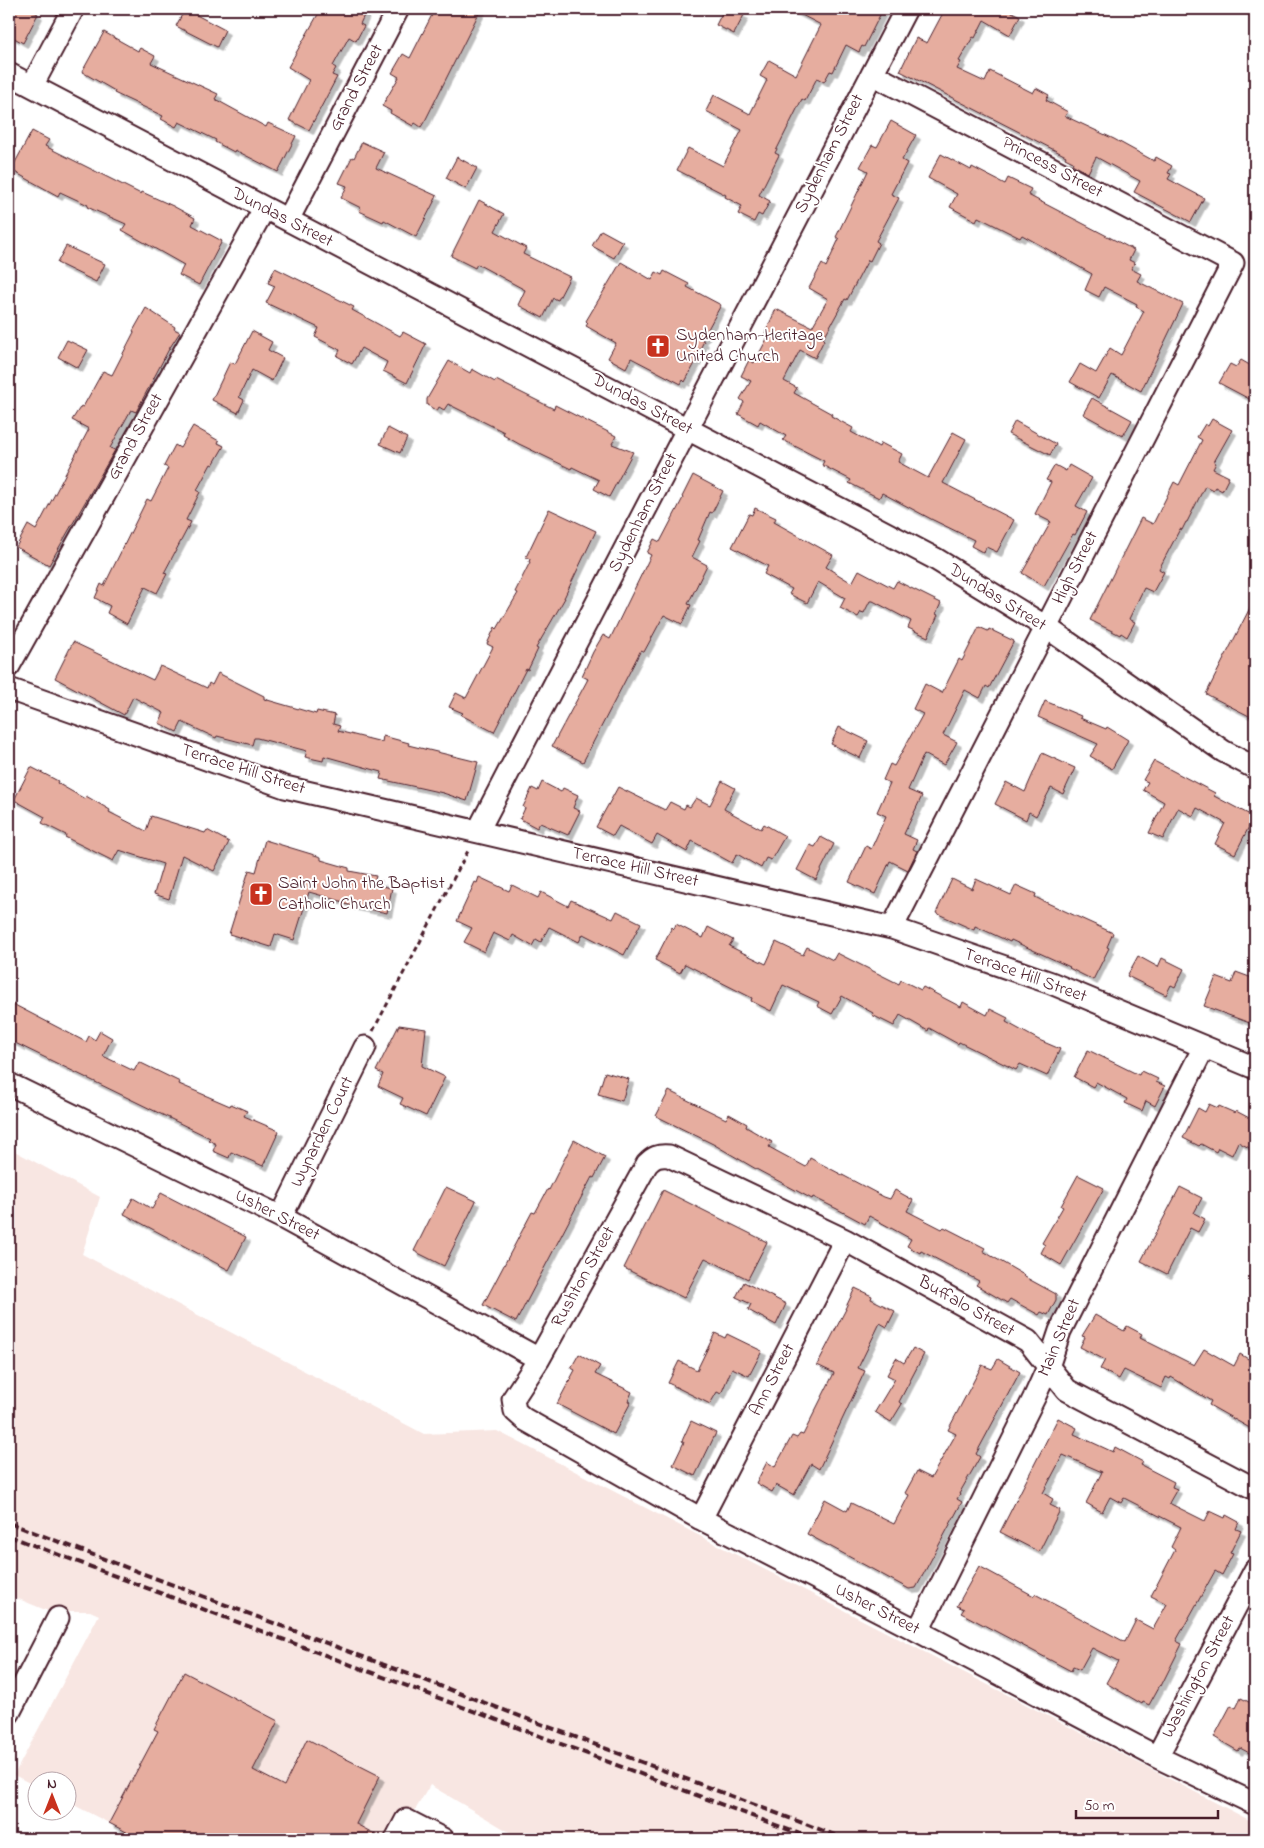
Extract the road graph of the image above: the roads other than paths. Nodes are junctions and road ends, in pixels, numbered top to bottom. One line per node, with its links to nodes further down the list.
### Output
1 (73, 9): 6 (street)
2 (398, 9): 8 (street, Grand Street)
3 (906, 9): 5 (street, Sydenham Street)
4 (9, 74): 6 (street, Dundas Street)
5 (872, 74): 9 (street, Princess Street); 10 (street, Sydenham Street)
6 (32, 86): 7 (street, Dundas Street)
7 (264, 209): 8 (street, Dundas Street); 12 (street, Grand Street)
8 (288, 220): 10 (street, Dundas Street)
9 (1233, 263): 11 (street, High Street)
10 (687, 429): 11 (street, Dundas Street); 15 (street, Sydenham Street)
11 (1046, 627): 14 (street, Dundas Street); 16 (street, High Street)
12 (9, 666)
13 (9, 688): 15 (street, Terrace Hill Street)
14 (1255, 768)
15 (478, 831): 16 (street, Terrace Hill Street)
16 (892, 928): 18 (street, Terrace Hill Street)
17 (364, 1047): 22 (street, Wynarden Court)
18 (1204, 1047): 19 (street, Terrace Hill Street); 25 (street, Main Street)
19 (1255, 1068)
20 (9, 1084): 22 (street, Usher Street)
21 (656, 1156): 23 (street, Buffalo Street); 24 (street, Rushton Street)
22 (281, 1217): 24 (street, Usher Street)
23 (845, 1240): 25 (street, Buffalo Street); 28 (street, Ann Street)
24 (539, 1359): 26 (street, Rushton Street)
25 (1048, 1367): 27 (street, Buffalo Street); 31 (street, Main Street)
26 (513, 1399): 28 (street, Usher Street)
27 (1255, 1489)
28 (701, 1519): 31 (street, Usher Street)
29 (1255, 1570): 33 (street, Washington Street)
30 (58, 1618): 32 (street)
31 (918, 1631): 33 (street, Usher Street)
32 (9, 1713)
33 (1157, 1757): 34 (street, Usher Street)
34 (1255, 1804)
35 (396, 1839): 36 (street)
36 (444, 1839)

